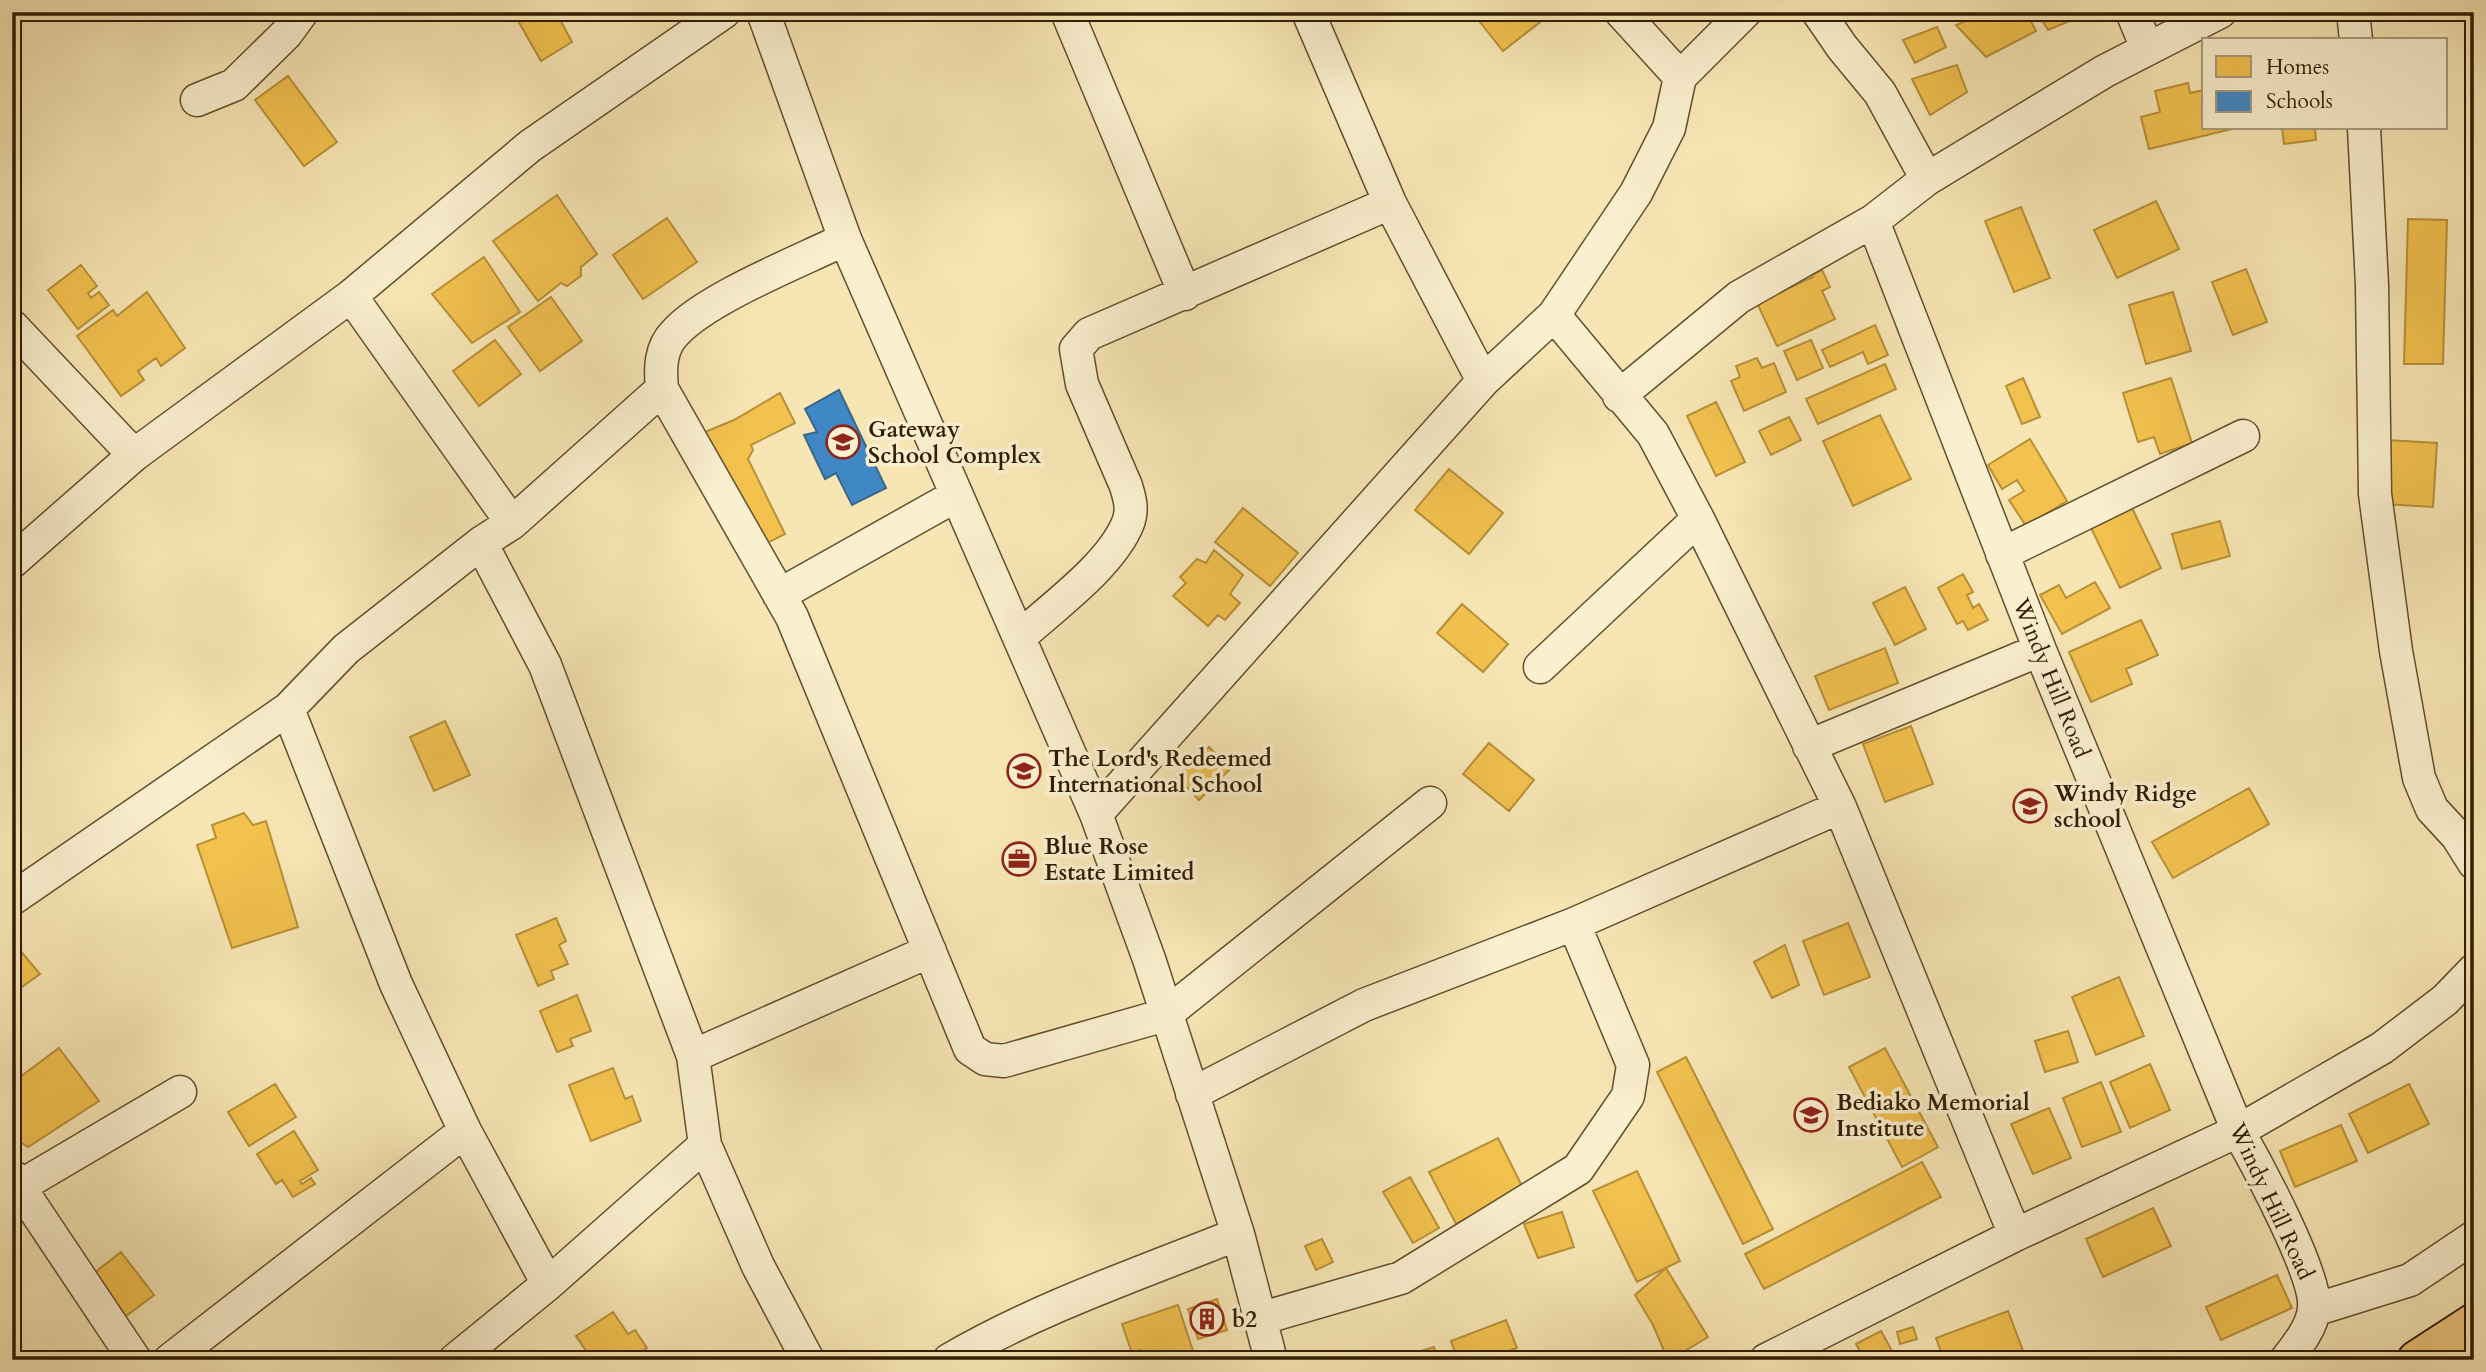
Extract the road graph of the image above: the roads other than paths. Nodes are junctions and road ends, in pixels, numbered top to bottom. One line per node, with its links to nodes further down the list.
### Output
1 (302, 12): 15 (street)
2 (724, 12): 22 (street)
3 (1067, 12): 21 (street)
4 (1308, 12): 18 (street)
5 (1620, 12): 14 (street)
6 (1745, 12): 14 (street)
7 (1818, 12): 17 (street)
8 (2132, 12): 13 (street)
9 (2220, 12): 13 (street)
10 (2353, 12): 12 (street)
11 (771, 15): 20 (street)
12 (2356, 38)
13 (2147, 48): 17 (street)
14 (1681, 77): 23 (street)
15 (197, 100)
16 (2364, 130): 45 (street)
17 (1927, 179): 19 (street)
18 (1390, 203): 21 (street); 25 (street)
19 (1873, 221): 27 (street); 34 (street, Windy Hill Road)
20 (845, 239): 26 (street); 30 (street)
21 (1185, 294): 37 (street)
22 (351, 296): 29 (street); 32 (street)
23 (1554, 315): 25 (street); 27 (street)
24 (12, 326): 29 (street)
25 (1483, 381): 44 (street)
26 (662, 389): 32 (street); 36 (street)
27 (1619, 396): 31 (street)
28 (2243, 436): 34 (street)
29 (134, 455): 35 (street)
30 (957, 495): 36 (street); 37 (street)
31 (1698, 519): 39 (street); 41 (street)
32 (512, 523): 33 (street)
33 (481, 543): 40 (street); 51 (street)
34 (2002, 554): 38 (street, Windy Hill Road)
35 (12, 562)
36 (779, 595): 48 (street)
37 (1021, 636): 44 (street)
38 (2040, 650): 41 (street); 55 (street, Windy Hill Road)
39 (1540, 667)
40 (288, 709): 46 (street); 54 (street)
41 (1809, 746): 43 (street)
42 (1430, 803): 50 (street)
43 (1840, 807): 47 (street); 59 (street)
44 (1097, 814): 50 (street)
45 (2474, 863)
46 (12, 899)
47 (1574, 924): 53 (street); 63 (street)
48 (930, 951): 50 (street); 51 (street)
49 (2474, 970): 55 (street)
50 (1165, 1015): 53 (street)
51 (693, 1056): 56 (street)
52 (180, 1091): 57 (street)
53 (1192, 1094): 58 (street)
54 (465, 1131): 61 (street); 66 (street)
55 (2238, 1131): 59 (street); 62 (street, Windy Hill Road)
56 (705, 1145): 61 (street); 68 (street)
57 (15, 1184): 65 (street)
58 (1238, 1234): 63 (street); 69 (street)
59 (2015, 1235): 71 (street)
60 (2474, 1237): 62 (street)
61 (548, 1284): 67 (street)
62 (2314, 1310): 72 (street, Windy Hill Road)
63 (1259, 1319): 70 (street)
64 (2474, 1323): 73 (highway)
65 (135, 1360)
66 (170, 1360)
67 (455, 1360)
68 (808, 1360)
69 (949, 1360)
70 (1271, 1360)
71 (1766, 1360)
72 (2286, 1360)
73 (2417, 1360)

